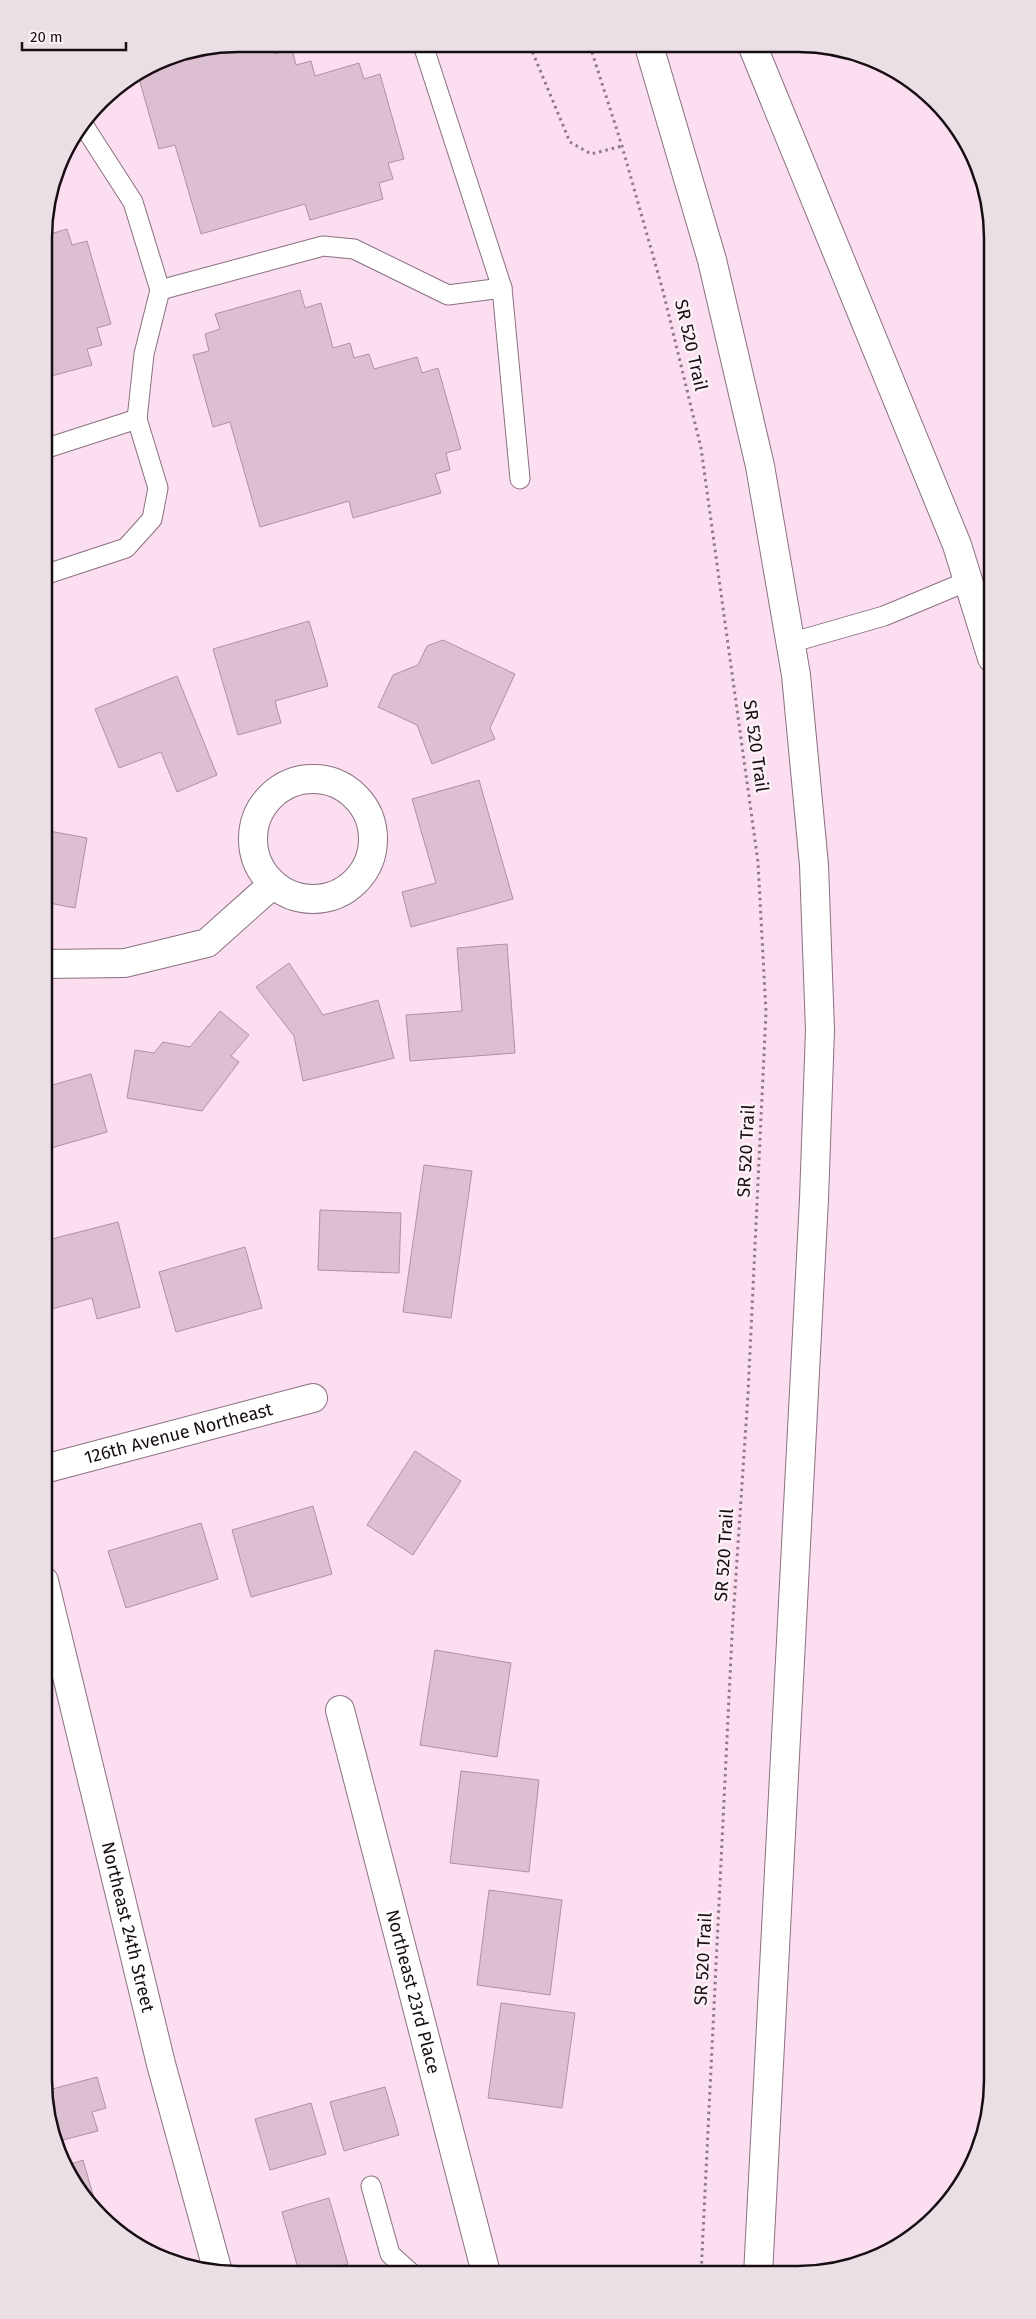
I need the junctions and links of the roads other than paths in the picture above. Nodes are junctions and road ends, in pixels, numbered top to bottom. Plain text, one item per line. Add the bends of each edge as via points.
1 (425, 52) edge
2 (651, 52) edge
3 (755, 52) edge
4 (87, 131) edge
5 (502, 288) junction
6 (160, 290) junction
7 (137, 419) junction
8 (52, 446) edge
9 (520, 478) dead end
10 (52, 572) edge
11 (968, 581) junction
12 (984, 632) edge
13 (790, 643) junction
14 (273, 884) junction
15 (52, 964) edge
16 (313, 1398) dead end
17 (52, 1467) edge
18 (52, 1613) edge
19 (340, 1710) dead end
20 (371, 2186) dead end
21 (216, 2265) edge
22 (403, 2266) edge
23 (484, 2266) edge
24 (758, 2266) edge

1 - 5 lane
2 - 13 main road via 712,260 760,466
3 - 11 main road via 957,545
4 - 6 lane via 133,202
5 - 6 lane via 448,295 354,249 323,246
5 - 9 lane
6 - 7 lane via 144,354
7 - 8 lane
7 - 10 lane via 158,488 152,519 126,548
11 - 12 main road
11 - 13 lane via 884,616
13 - 24 main road via 796,675 814,866 820,1030 814,1209
14 - 14 main road via 291,896 319,899 339,893 359,879 369,861 373,836 368,815 359,801 343,787 330,781 301,780 282,787 266,802 256,820 254,854
14 - 15 main road via 207,943 125,963
16 - 17 main road, 126th Avenue Northeast
18 - 21 main road, Northeast 24th Street via 161,2064
19 - 23 main road, Northeast 23rd Place
20 - 22 lane via 390,2254

